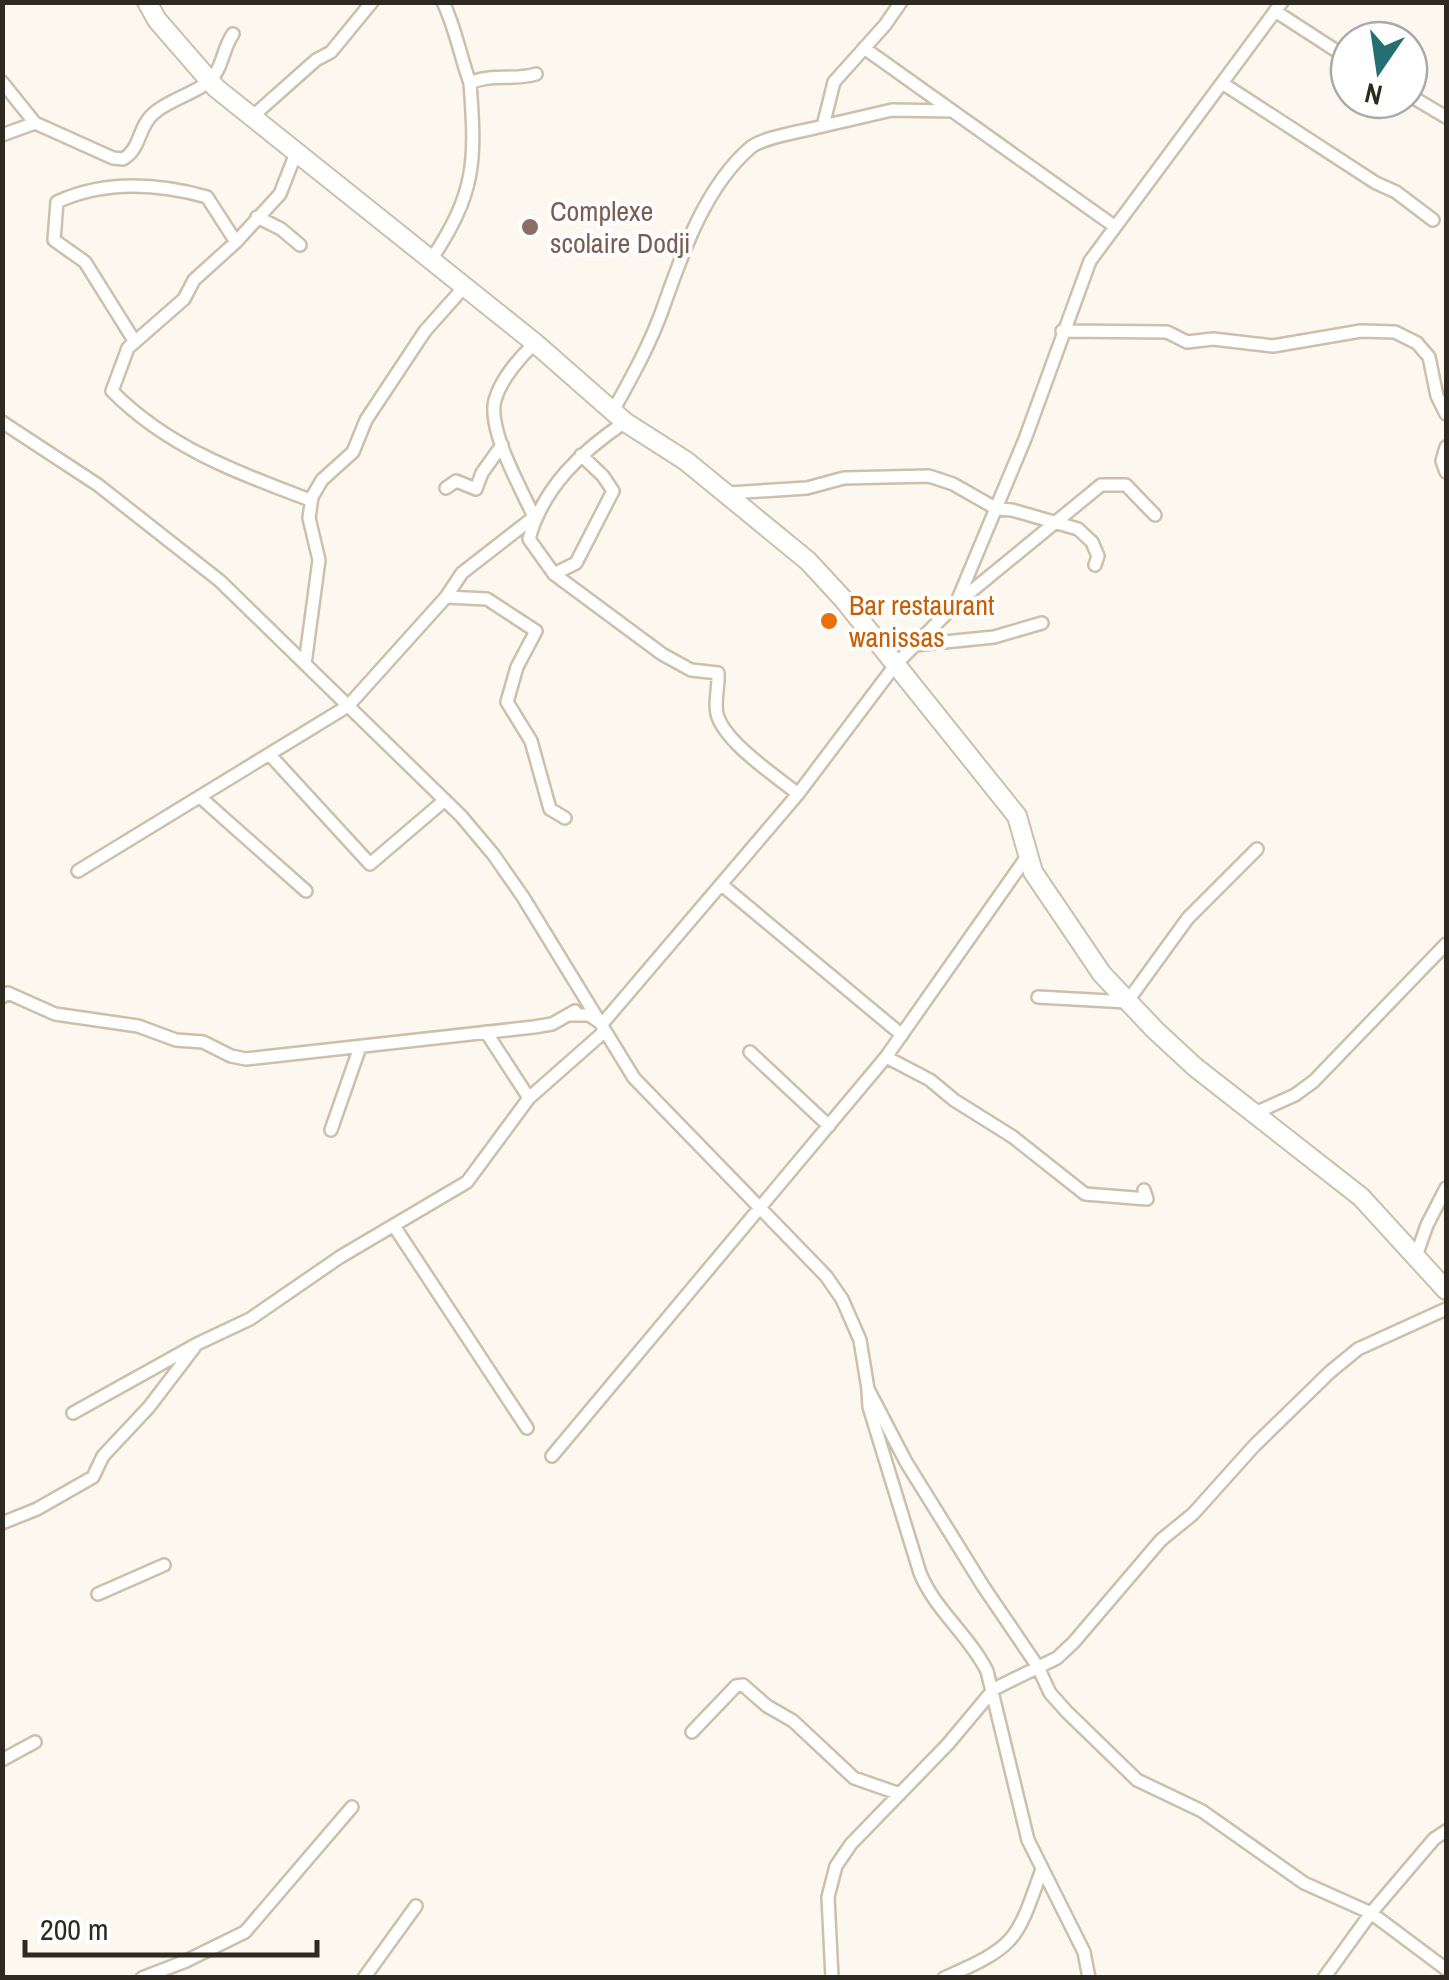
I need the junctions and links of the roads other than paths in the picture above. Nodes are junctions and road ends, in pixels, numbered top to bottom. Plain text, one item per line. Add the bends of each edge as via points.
1 (147, 2) edge
2 (372, 2) edge
3 (444, 2) edge
4 (900, 2) edge
5 (1279, 7) edge
6 (234, 34) dead end
7 (1329, 44) edge
8 (864, 48) junction
9 (536, 74) dead end
10 (210, 81) junction
11 (2, 82) edge
12 (470, 83) junction
13 (1222, 83) junction
14 (955, 112) junction
15 (253, 116) junction
16 (35, 124) junction
17 (823, 126) junction
18 (2, 135) edge
19 (296, 154) junction
20 (257, 218) junction
21 (1433, 220) dead end
22 (1114, 226) junction
23 (236, 242) junction
24 (300, 244) dead end
25 (431, 260) junction
26 (465, 286) junction
27 (1062, 331) junction
28 (136, 342) junction
29 (535, 343) junction
30 (1429, 357) junction
31 (1445, 362) edge
32 (1446, 414) edge
33 (619, 417) junction
34 (2, 422) edge
35 (502, 445) junction
36 (1446, 447) edge
37 (582, 454) junction
38 (1446, 472) edge
39 (446, 488) dead end
40 (724, 493) junction
41 (310, 500) junction
42 (996, 509) junction
43 (1155, 515) dead end
44 (534, 517) junction
45 (1056, 523) junction
46 (1095, 565) dead end
47 (554, 574) junction
48 (446, 596) junction
49 (957, 603) junction
50 (1042, 624) dead end
51 (915, 646) junction
52 (305, 664) junction
53 (896, 664) junction
54 (348, 706) junction
55 (270, 755) junction
56 (798, 794) junction
57 (200, 796) junction
58 (444, 800) junction
59 (565, 818) dead end
60 (1257, 848) dead end
61 (1028, 855) junction
62 (78, 871) dead end
63 (722, 885) junction
64 (306, 891) dead end
65 (1446, 944) edge
66 (1038, 996) dead end
67 (2, 997) edge
68 (587, 999) junction
69 (1127, 1002) junction
70 (572, 1015) junction
71 (604, 1028) junction
72 (486, 1032) junction
73 (902, 1034) junction
74 (360, 1047) junction
75 (750, 1052) dead end
76 (886, 1057) junction
77 (529, 1098) junction
78 (1254, 1114) junction
79 (829, 1126) junction
80 (330, 1130) dead end
81 (1446, 1188) edge
82 (1144, 1190) dead end
83 (761, 1208) junction
84 (394, 1226) junction
85 (1416, 1256) junction
86 (1446, 1290) edge
87 (1446, 1308) edge
88 (197, 1344) junction
89 (868, 1388) junction
90 (73, 1413) dead end
91 (528, 1428) dead end
92 (552, 1456) dead end
93 (2, 1523) edge
94 (164, 1565) dead end
95 (98, 1594) dead end
96 (1038, 1668) junction
97 (1013, 1679) junction
98 (1046, 1684) junction
99 (994, 1689) junction
100 (692, 1732) dead end
101 (35, 1742) dead end
102 (2, 1760) edge
103 (900, 1794) junction
104 (352, 1807) dead end
105 (1446, 1830) edge
106 (1042, 1869) junction
107 (416, 1906) dead end
108 (1371, 1913) junction
109 (1446, 1969) edge
110 (158, 1974) edge
111 (142, 1978) edge
112 (364, 1978) edge
113 (832, 1978) edge
114 (944, 1978) edge
115 (1089, 1978) edge
116 (1324, 1978) edge

1 - 10 main road
2 - 15 street via 331,52
3 - 12 street
4 - 8 street
5 - 7 street
5 - 13 street
6 - 10 street
8 - 14 street
8 - 17 street via 834,82
9 - 12 street
10 - 15 main road
10 - 16 street via 152,114 122,159
11 - 16 street
12 - 25 street via 470,182
13 - 21 street
13 - 22 street
14 - 17 street via 892,110
14 - 22 street
15 - 19 main road
16 - 18 street
17 - 33 street via 752,145 706,202
19 - 20 street via 280,194
19 - 25 main road
20 - 23 street
20 - 24 street
22 - 27 street via 1090,261
23 - 28 street
23 - 28 street via 207,197 184,190 114,186 57,202 54,240 85,262
25 - 26 main road
26 - 29 main road
26 - 41 street via 432,322 366,420 353,452
27 - 30 street via 1167,332 1187,342 1273,346 1390,331
27 - 42 street
28 - 41 street via 122,359 112,391 141,419 223,468
29 - 33 main road
29 - 35 street via 494,402
30 - 31 street
30 - 32 street
33 - 37 street
33 - 40 main road
34 - 52 street via 160,533
35 - 39 street via 476,489 456,481
35 - 44 street
36 - 38 street
37 - 44 street
37 - 47 street via 612,491 576,563
40 - 42 street via 921,475 953,484
40 - 53 main road via 808,561
41 - 52 street via 318,560
42 - 45 street
42 - 49 street
43 - 45 street via 1135,491 1109,484
44 - 47 street via 529,538
44 - 48 street via 462,573
45 - 46 street via 1086,536 1098,554
45 - 49 street
47 - 56 street via 662,654 691,670 718,673 723,726
48 - 54 street
48 - 59 street via 487,600 536,631 507,702 531,741 550,809
49 - 51 street
50 - 51 street
51 - 53 street
52 - 54 street
53 - 56 street
53 - 61 main road via 1017,816
54 - 55 street
54 - 58 street
55 - 57 street
55 - 58 street via 370,864
56 - 63 street
57 - 62 street
57 - 64 street
58 - 68 street via 493,854
60 - 69 street via 1188,918
61 - 69 main road via 1085,952
61 - 73 street
63 - 71 street
63 - 73 street
65 - 78 street via 1314,1080
66 - 69 street
67 - 74 street via 8,993 55,1014 203,1042 231,1056
68 - 70 street
68 - 71 street
69 - 78 main road
70 - 71 street via 590,1015
70 - 72 street
71 - 77 street
71 - 83 street via 634,1078
72 - 74 street
72 - 77 street
73 - 76 street
74 - 80 street
75 - 79 street
76 - 79 street
76 - 82 street via 1013,1137 1085,1194 1147,1198
77 - 84 street via 467,1182
78 - 85 main road via 1360,1197
79 - 83 street
81 - 85 street
83 - 89 street via 842,1299 860,1340
83 - 92 street
84 - 88 street via 250,1320
84 - 91 street
85 - 86 main road
87 - 96 street via 1358,1349 1330,1372 1161,1540 1074,1642
88 - 90 street
88 - 93 street via 102,1456 93,1477
89 - 96 street via 906,1462
89 - 99 street via 924,1584 975,1647
94 - 95 street
96 - 97 street
96 - 98 street
97 - 98 street
97 - 99 street
98 - 108 street via 1137,1780 1202,1811 1304,1884
99 - 103 street
99 - 106 street via 1011,1778
100 - 103 street via 743,1685 854,1778
101 - 102 street
103 - 113 street via 836,1866 828,1897
104 - 110 street via 245,1932
105 - 108 street
106 - 114 street via 1012,1939 994,1956
106 - 115 street via 1084,1952
107 - 112 street
108 - 109 street
108 - 116 street
110 - 111 street

